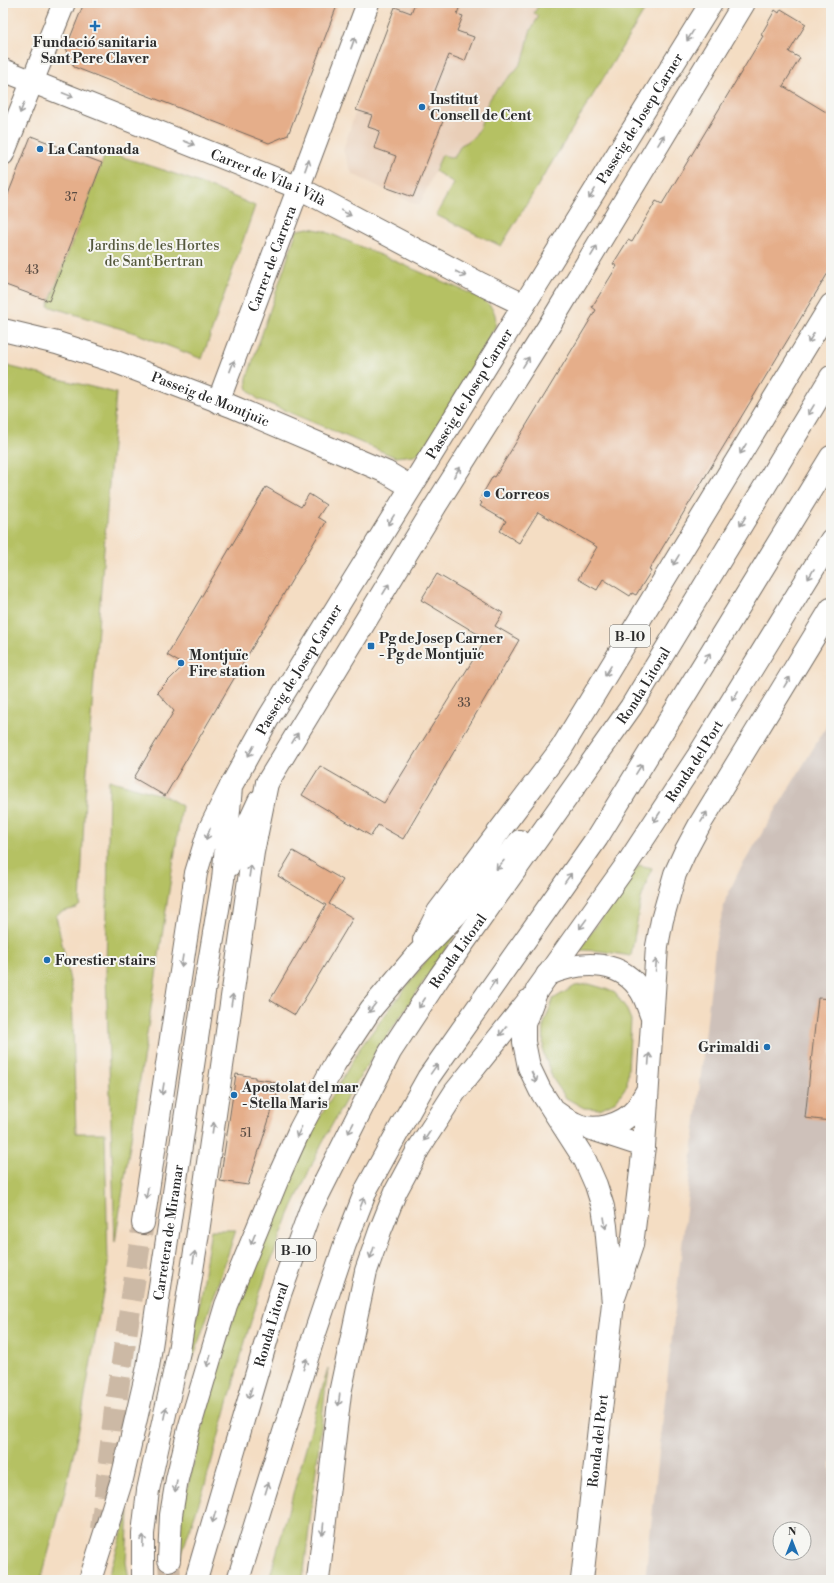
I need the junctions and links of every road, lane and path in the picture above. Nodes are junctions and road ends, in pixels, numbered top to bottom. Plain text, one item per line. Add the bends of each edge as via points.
1 (64, 3) edge
2 (368, 3) edge
3 (711, 3) edge
4 (744, 3) edge
5 (3, 70) edge
6 (32, 81) junction
7 (3, 154) edge
8 (299, 188) junction
9 (524, 305) junction
10 (831, 305) edge
11 (3, 330) edge
12 (831, 377) edge
13 (218, 402) junction
14 (831, 457) edge
15 (411, 487) junction
16 (436, 505) junction
17 (831, 540) edge
18 (831, 609) edge
19 (607, 740) junction
20 (267, 783) junction
21 (231, 786) junction
22 (223, 880) junction
23 (415, 957) junction
24 (542, 982) junction
25 (652, 1018) junction
26 (648, 1089) junction
27 (553, 1110) junction
28 (591, 1129) junction
29 (644, 1146) junction
30 (143, 1223) tunnel mouth
31 (613, 1303) junction
32 (256, 1526) junction
33 (169, 1560) tunnel mouth
34 (90, 1580) edge
35 (143, 1580) edge
36 (196, 1580) edge
37 (238, 1580) edge
38 (253, 1580) edge
39 (318, 1580) edge
40 (582, 1580) edge

1 - 6 main road
8 -> 2 main road, Carrer de Carrera
3 -> 9 main road, Passeig de Josep Carner
16 -> 4 main road, Passeig de Josep Carner via 547,329
5 - 6 main road, Carrer de Vila i Vilà
6 -> 7 main road
6 -> 8 main road, Carrer de Vila i Vilà
8 -> 9 main road, Carrer de Vila i Vilà
13 -> 8 main road, Carrer de Carrera
9 - 15 main road, Passeig de Josep Carner
10 -> 23 main road, B-10 via 561,749 438,912
11 - 13 main road, Passeig de Montjuïc via 57,343 116,362
12 -> 19 main road, Ronda Litoral / B-10 via 631,707
13 - 15 main road, Passeig de Montjuïc via 386,472
32 -> 14 main road via 313,1339 367,1188 428,1078 597,838
15 - 16 main road, Passeig de Montjuïc
15 -> 21 main road, Passeig de Josep Carner via 269,717
20 -> 16 main road, Passeig de Josep Carner
17 -> 24 main road, Ronda del Port via 694,762 627,864
25 -> 18 main road, Ronda del Port via 657,946 675,874 700,824
19 -> 23 main road, B-10 via 456,915
19 -> 36 main road, Ronda Litoral / B-10 via 440,976 390,1052 310,1211 280,1294
20 - 22 main road, Carretera de Miramar
35 -> 20 main road via 143,1534 148,1490 179,1351 253,852
21 - 22 main road, Carretera de Miramar
21 -> 30 main road, Passeig de Josep Carner via 209,830 196,874
22 - 34 main road, Carretera de Miramar via 148,1367 122,1479
23 -> 33 main road, B-10 via 371,1009 335,1063 300,1129 226,1304 177,1479 171,1515
24 - 25 main road, Ronda del Port via 561,969 577,965 612,968 625,974 637,985 645,997
24 -> 27 main road, Ronda del Port via 524,1024 524,1042 529,1067
24 -> 39 main road via 455,1092 402,1178 380,1231 366,1271 340,1393
26 -> 25 main road, Ronda del Port
26 - 28 main road, Ronda del Port via 629,1116 616,1124
26 - 29 main road, Ronda del Port
27 - 28 main road, Ronda del Port via 574,1124
27 -> 31 main road, Ronda del Port via 585,1160 603,1207
28 - 29 main road, Ronda del Port
29 - 31 main road, Ronda del Port via 632,1245
31 - 40 main road, Ronda del Port
32 - 37 main road
32 - 38 main road

